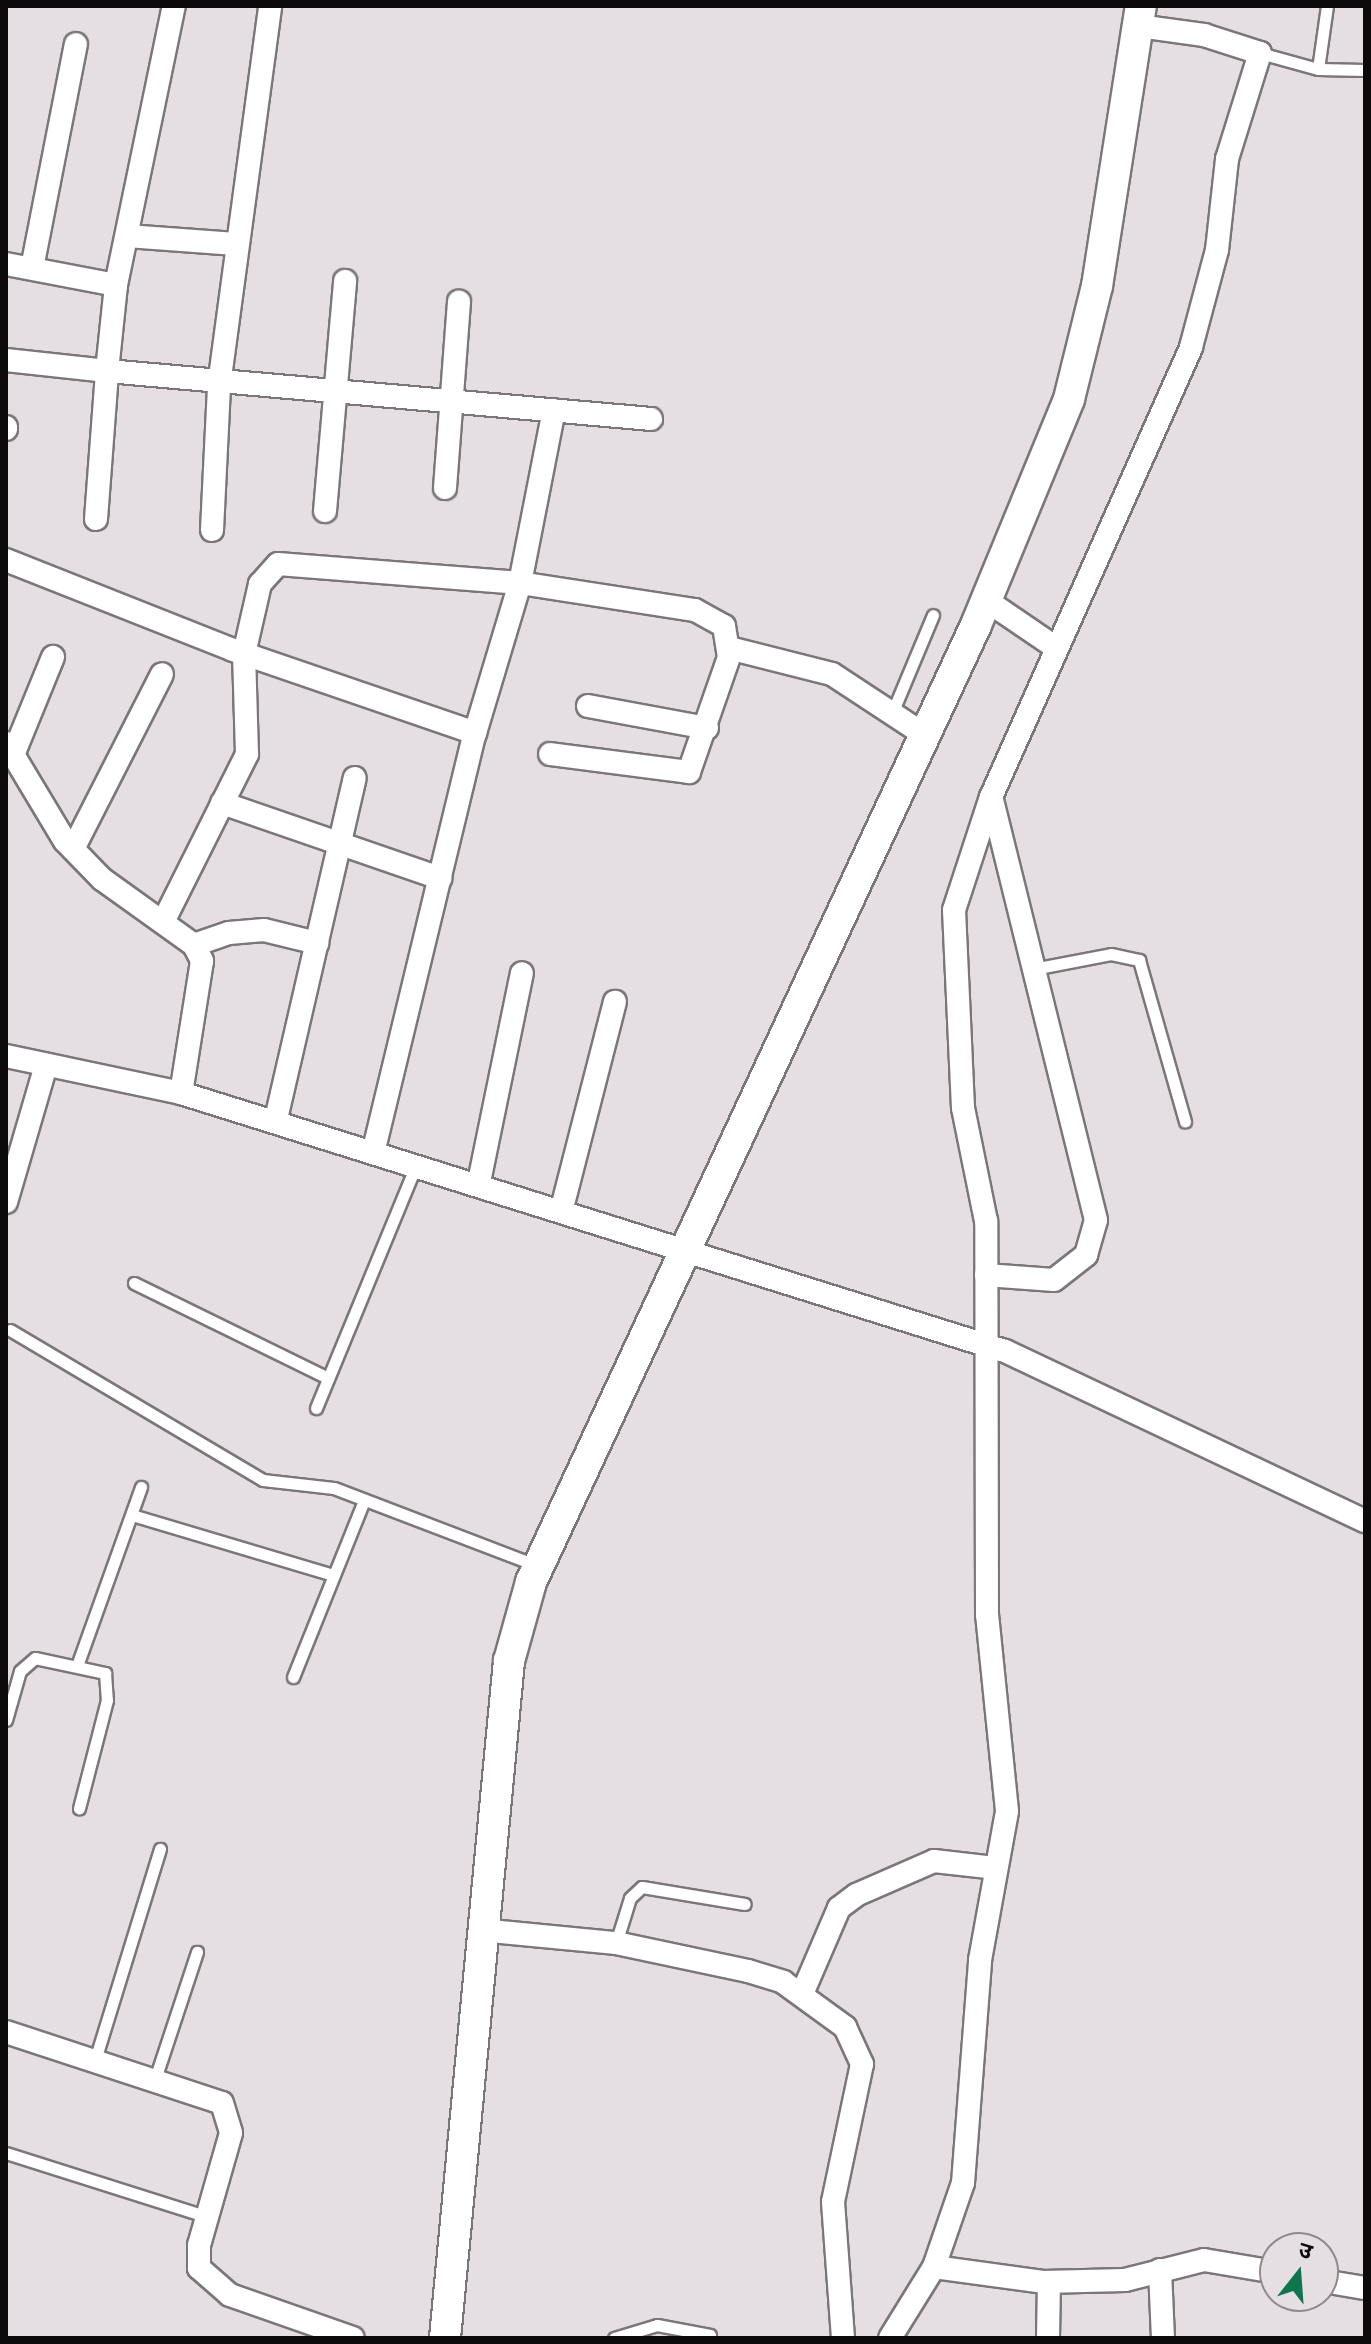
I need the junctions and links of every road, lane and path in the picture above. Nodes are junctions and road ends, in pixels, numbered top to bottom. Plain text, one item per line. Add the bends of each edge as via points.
1 (174, 6) edge
2 (270, 6) edge
3 (1327, 6) edge
4 (1139, 16) edge
5 (76, 44) dead end
6 (1260, 53) junction
7 (1318, 69) junction
8 (1365, 70) edge
9 (127, 236) junction
10 (236, 244) junction
11 (6, 264) edge
12 (32, 268) junction
13 (345, 281) dead end
14 (116, 285) junction
15 (459, 302) dead end
16 (6, 360) edge
17 (107, 371) junction
18 (219, 385) junction
19 (335, 392) junction
20 (450, 400) junction
21 (554, 410) junction
22 (651, 419) dead end
23 (445, 488) dead end
24 (325, 511) dead end
25 (96, 519) dead end
26 (212, 530) dead end
27 (6, 560) edge
28 (520, 583) junction
29 (986, 600) junction
30 (933, 615) dead end
31 (1049, 643) dead end
32 (729, 648) junction
33 (244, 654) junction
34 (53, 657) dead end
35 (162, 674) dead end
36 (588, 706) dead end
37 (892, 713) junction
38 (707, 728) junction
39 (475, 733) junction
40 (925, 735) junction
41 (10, 749) edge
42 (550, 754) dead end
43 (355, 778) dead end
44 (991, 797) junction
45 (222, 803) junction
46 (339, 847) junction
47 (73, 849) junction
48 (440, 878) junction
49 (163, 922) junction
50 (317, 943) junction
51 (194, 945) junction
52 (1033, 969) junction
53 (522, 973) dead end
54 (615, 1002) dead end
55 (6, 1056) edge
56 (46, 1065) junction
57 (181, 1093) junction
58 (276, 1119) junction
59 (1185, 1122) dead end
60 (374, 1149) junction
61 (418, 1163) junction
62 (479, 1182) junction
63 (6, 1202) edge
64 (562, 1208) junction
65 (684, 1253) junction
66 (986, 1275) junction
67 (134, 1283) dead end
68 (10, 1330) dead end
69 (985, 1347) junction
70 (328, 1378) junction
71 (316, 1408) dead end
72 (141, 1487) dead end
73 (364, 1500) junction
74 (132, 1515) junction
75 (1365, 1521) edge
76 (539, 1565) junction
77 (333, 1575) junction
78 (78, 1663) junction
79 (293, 1677) dead end
80 (6, 1720) edge
81 (79, 1808) dead end
82 (160, 1849) dead end
83 (995, 1868) junction
84 (745, 1904) dead end
85 (480, 1930) junction
86 (616, 1943) junction
87 (197, 1952) dead end
88 (802, 1994) junction
89 (6, 2032) edge
90 (95, 2060) junction
91 (155, 2079) junction
92 (6, 2153) edge
93 (208, 2217) junction
94 (934, 2267) junction
95 (1259, 2269) edge
96 (1160, 2270) junction
97 (1049, 2282) junction
98 (1339, 2284) edge
99 (1365, 2288) edge
100 (710, 2335) dead end
101 (353, 2338) edge
102 (445, 2338) edge
103 (614, 2338) edge
104 (843, 2338) edge
105 (890, 2338) edge
106 (1048, 2338) edge
107 (1163, 2338) edge

1 - 9 street
2 - 10 street
3 - 7 lane
4 - 6 street
4 - 29 main road via 1097,286 1069,399
5 - 12 street
6 - 7 lane
6 - 44 street via 1227,159 1217,250 1191,347
7 - 8 lane
9 - 10 street
9 - 14 street
10 - 18 street
11 - 12 street
12 - 14 street
13 - 19 street
14 - 17 street
15 - 20 street
16 - 17 street
17 - 18 street
17 - 25 street
18 - 19 street
18 - 26 street
19 - 20 street
19 - 24 street
20 - 21 street
20 - 23 street
21 - 22 street
21 - 28 street
27 - 33 street
28 - 32 street via 695,610 724,626
28 - 33 street via 278,564 260,584
28 - 39 street
29 - 31 street
29 - 40 main road
30 - 37 lane
32 - 37 street via 832,674
32 - 38 street
33 - 39 street
33 - 45 street via 247,754
34 - 41 street
35 - 47 street
36 - 38 street
37 - 40 street
38 - 42 street via 694,765 683,775
39 - 48 street
40 - 65 main road
41 - 47 street
43 - 46 street
44 - 52 street
44 - 66 street via 954,910 963,1108 986,1221
45 - 46 street
45 - 49 street
46 - 48 street
46 - 50 street
47 - 49 street via 102,879
48 - 60 street
49 - 51 street
50 - 51 street via 264,930 229,933
50 - 58 street
51 - 57 street via 202,961 202,985
52 - 59 lane via 1111,954 1139,960
52 - 66 street via 1091,1194 1094,1240 1086,1255 1054,1280
53 - 62 street
54 - 64 street
55 - 56 street
56 - 57 street
56 - 63 street
57 - 58 street
58 - 60 street
60 - 61 street
61 - 62 street
61 - 70 lane
62 - 64 street
64 - 65 street
65 - 69 street
65 - 76 main road
66 - 69 street
67 - 70 lane
68 - 73 lane via 241,1470 273,1484 317,1483
69 - 75 street via 1096,1390
69 - 83 street via 987,1615 1007,1811
70 - 71 lane
72 - 74 lane
73 - 76 lane
73 - 77 lane
74 - 77 lane
74 - 78 lane
76 - 85 main road via 509,1661
77 - 79 lane
78 - 80 lane via 47,1657 24,1664
78 - 81 lane via 105,1673 108,1681
82 - 90 lane
83 - 88 street via 934,1861 856,1895 839,1908
83 - 94 street via 978,1975 969,2150
84 - 86 lane via 642,1887 630,1898
85 - 86 street
85 - 102 main road
86 - 88 street via 748,1971
87 - 91 lane
88 - 104 street via 845,2027 862,2064 833,2202
89 - 90 street
90 - 91 street
91 - 93 street via 208,2096 228,2110 231,2133
92 - 93 lane
93 - 101 street via 197,2257 210,2282 230,2295
94 - 97 street
94 - 105 street
95 - 96 street via 1204,2260
96 - 97 street via 1125,2280
96 - 107 street
97 - 106 street
98 - 99 street
100 - 103 lane via 657,2325

